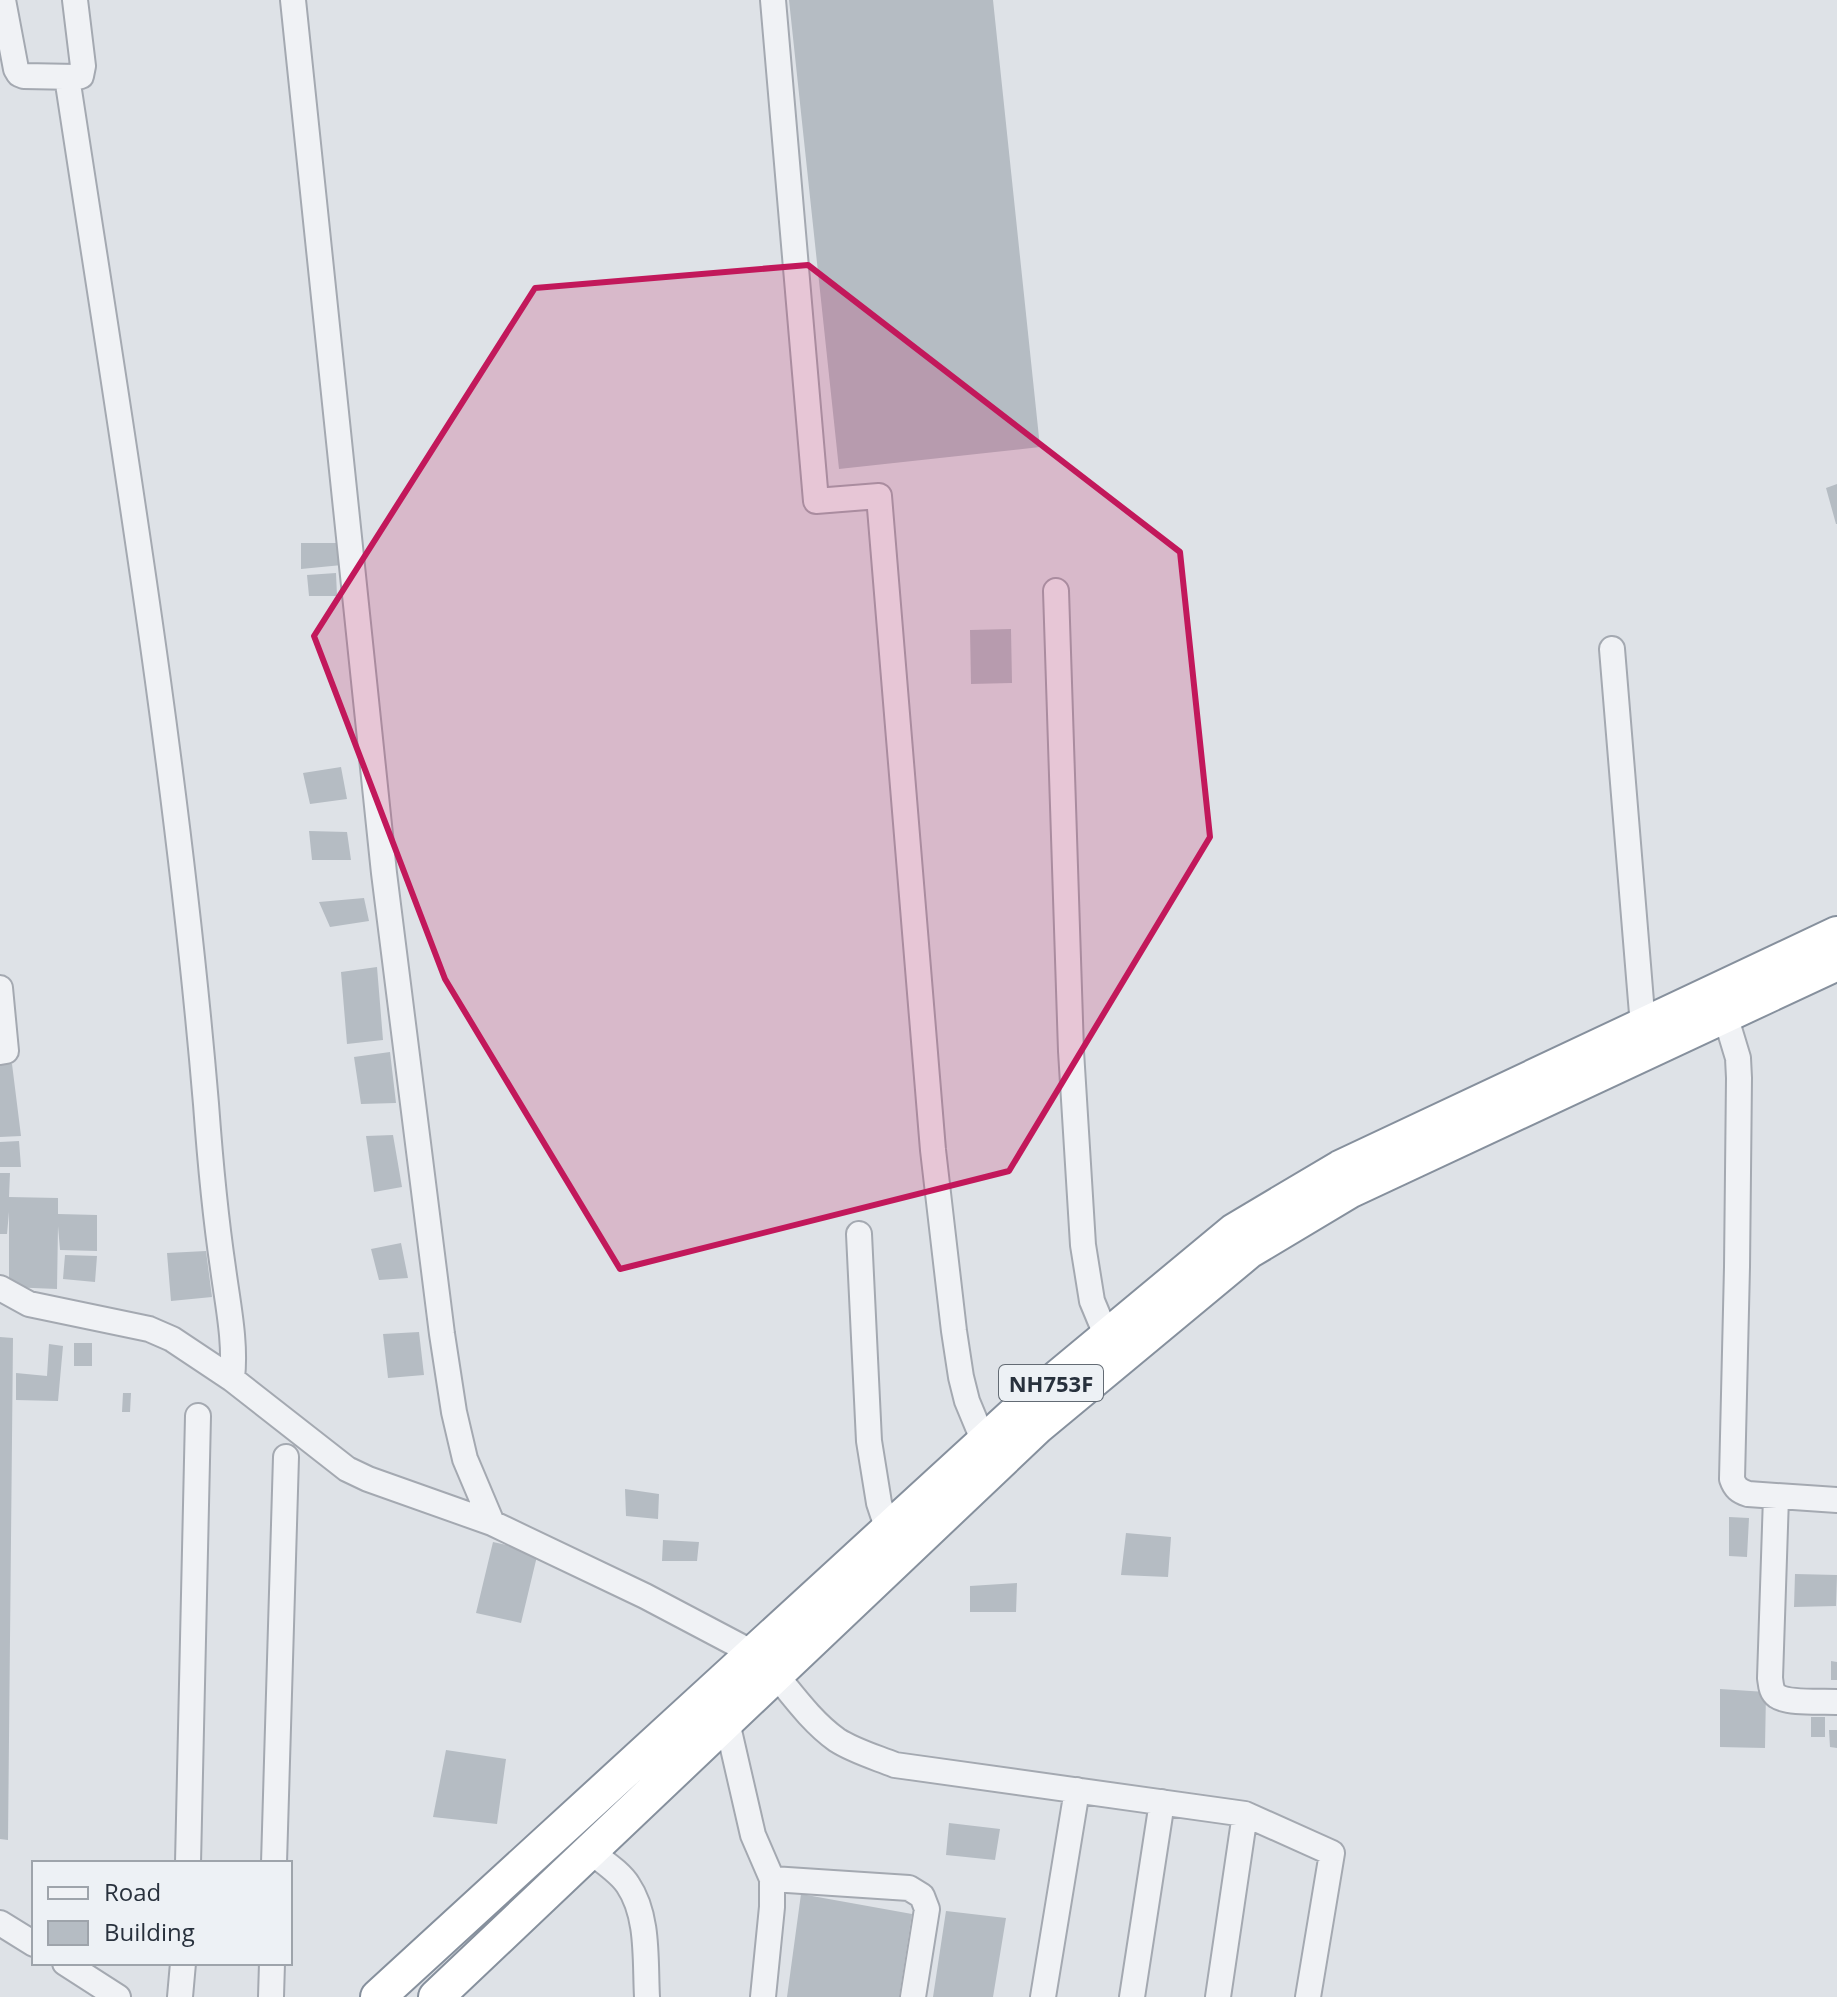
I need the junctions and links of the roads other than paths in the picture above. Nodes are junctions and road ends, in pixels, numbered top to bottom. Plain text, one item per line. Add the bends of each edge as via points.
1 (3, 0) edge
2 (75, 0) edge
3 (293, 0) edge
4 (773, 0) edge
5 (67, 77) junction
6 (1056, 591) dead end
7 (1612, 649) dead end
8 (1837, 934) edge
9 (1837, 963) edge
10 (0, 988) edge
11 (1725, 1015) junction
12 (1643, 1026) junction
13 (0, 1052) edge
14 (859, 1234) dead end
15 (0, 1288) edge
16 (1107, 1337) junction
17 (232, 1379) junction
18 (198, 1416) dead end
19 (984, 1442) junction
20 (286, 1457) dead end
21 (1776, 1497) junction
22 (1837, 1500) edge
23 (492, 1523) junction
24 (888, 1530) junction
25 (764, 1664) junction
26 (1837, 1702) edge
27 (727, 1722) junction
28 (1077, 1790) junction
29 (1162, 1802) junction
30 (1245, 1814) junction
31 (590, 1851) junction
32 (188, 1861) edge
33 (274, 1861) edge
34 (772, 1879) junction
35 (0, 1923) edge
36 (32, 1943) edge
37 (68, 1965) edge
38 (183, 1965) edge
39 (272, 1965) edge
40 (118, 1997) edge
41 (180, 1997) edge
42 (271, 1997) edge
43 (378, 1997) edge
44 (436, 1997) edge
45 (647, 1997) edge
46 (763, 1997) edge
47 (913, 1997) edge
48 (1043, 1997) edge
49 (1132, 1997) edge
50 (1218, 1997) edge
51 (1308, 1997) edge

1 - 5 street via 19,74
2 - 5 street via 83,71
3 - 23 street via 384,873 442,1334 465,1459
4 - 19 street via 816,501 879,496 934,1165 961,1377
5 - 17 street via 145,594 195,972 232,1329
6 - 16 street via 1083,1245 1092,1301
7 - 12 street
8 - 12 highway, NH753F
9 - 11 highway, NH753F
10 - 13 street via 6,1051
11 - 21 street via 1739,1078 1732,1479 1741,1492
11 - 25 highway, NH753F via 1351,1190 1249,1251
12 - 16 highway, NH753F via 1340,1168 1234,1231
14 - 24 street via 869,1441
15 - 17 street via 29,1304 149,1329
16 - 19 highway, NH753F
17 - 23 street via 347,1469
18 - 32 street
19 - 24 highway, NH753F
20 - 33 street
21 - 22 street
21 - 26 street via 1772,1690 1787,1700
23 - 25 street via 645,1596
24 - 25 highway, NH753F
25 - 27 highway, NH753F
25 - 28 street via 816,1722 855,1750 895,1765
25 - 43 highway, NH753F
27 - 31 highway, NH753F
27 - 34 street via 753,1835
28 - 29 street
28 - 48 street
29 - 30 street
29 - 49 street
30 - 50 street
30 - 51 street via 1332,1853
31 - 44 highway, NH753F
31 - 45 street via 627,1882 638,1901
34 - 46 street
34 - 47 street via 909,1888 922,1896 927,1909
35 - 36 street
37 - 40 street
38 - 41 street
39 - 42 street

